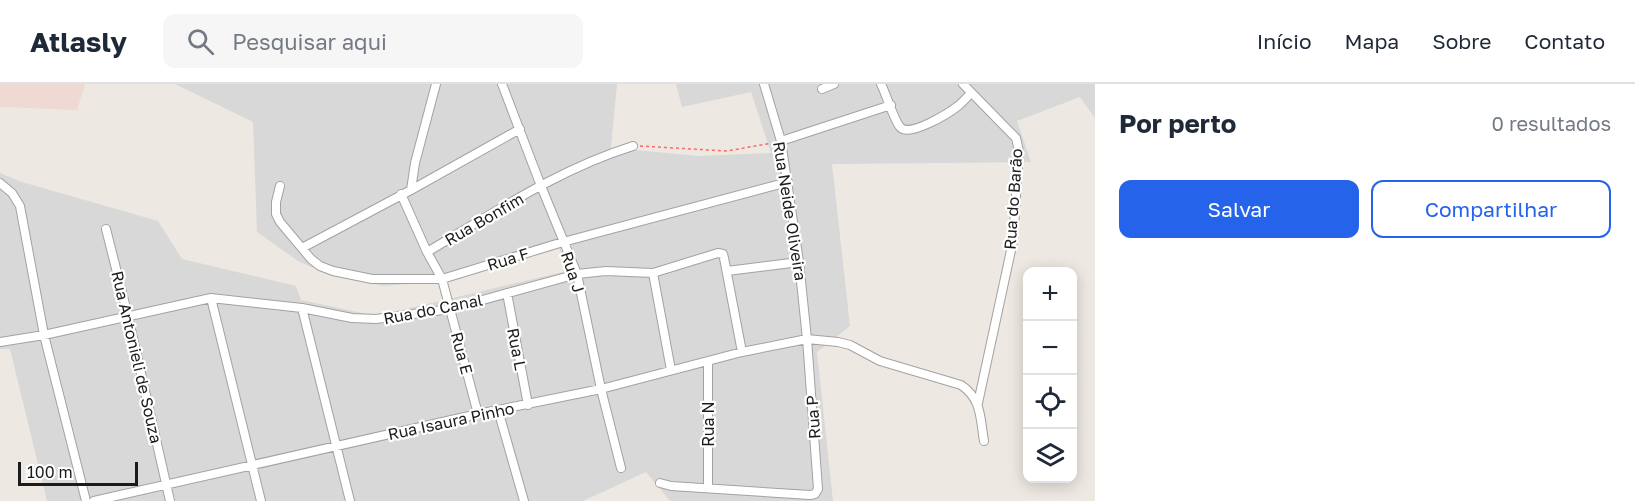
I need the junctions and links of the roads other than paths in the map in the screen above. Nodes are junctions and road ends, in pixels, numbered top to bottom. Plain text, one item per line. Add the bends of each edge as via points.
1 (436, 84) edge
2 (502, 84) edge
3 (764, 84) edge
4 (834, 84) edge
5 (881, 84) edge
6 (963, 84) edge
7 (822, 89) dead end
8 (971, 93) junction
9 (891, 105) junction
10 (520, 129) junction
11 (781, 141) junction
12 (633, 146) road end
13 (788, 182) junction
14 (0, 183) edge
15 (280, 186) dead end
16 (540, 186) junction
17 (411, 190) junction
18 (401, 194) junction
19 (106, 229) dead end
20 (563, 242) junction
21 (302, 248) junction
22 (427, 252) junction
23 (799, 262) junction
24 (727, 271) junction
25 (577, 273) junction
26 (653, 273) junction
27 (442, 279) junction
28 (507, 293) junction
29 (211, 298) junction
30 (302, 308) junction
31 (450, 309) junction
32 (128, 316) junction
33 (44, 335) junction
34 (807, 339) junction
35 (0, 342) edge
36 (742, 352) junction
37 (708, 361) junction
38 (671, 370) junction
39 (601, 389) junction
40 (978, 404) junction
41 (528, 405) junction
42 (498, 410) junction
43 (478, 414) junction
44 (984, 441) dead end
45 (336, 446) junction
46 (252, 467) junction
47 (621, 468) dead end
48 (660, 483) dead end
49 (166, 486) junction
50 (708, 488) junction
51 (86, 501) edge
52 (94, 501) edge
53 (170, 501) edge
54 (261, 501) edge
55 (350, 501) edge
56 (524, 501) edge

1 - 17 street
2 - 10 street, Rua J
3 - 11 street, Rua Neide Oliveira
4 - 7 street
5 - 9 street
6 - 8 street, Rua do Barão
8 - 9 street via 943,116 911,130 902,130
8 - 40 street, Rua do Barão via 1016,138 1019,151 1013,241
9 - 11 street
10 - 16 street, Rua J
10 - 17 street
11 - 13 street, Rua Neide Oliveira
12 - 16 street, Rua Bonfim
13 - 20 street, Rua F
13 - 23 street, Rua Neide Oliveira
14 - 33 street via 20,206
15 - 21 street, Rua F via 276,214
16 - 20 street, Rua J
16 - 22 street, Rua Bonfim
17 - 18 street
18 - 21 street
18 - 22 street, Rua E
19 - 32 street, Rua Antonieli de Souza
20 - 25 street, Rua J
20 - 27 street, Rua F
21 - 27 street, Rua F via 320,266 333,271 372,279
22 - 27 street, Rua E
23 - 24 street
23 - 34 street, Rua Neide Oliveira
24 - 26 street via 723,254 718,253
24 - 36 street
25 - 26 street, Rua do Canal
25 - 28 street, Rua do Canal
25 - 39 street, Rua J
26 - 38 street
27 - 31 street, Rua E
28 - 31 street, Rua do Canal
28 - 41 street, Rua L
29 - 30 street, Rua do Canal
29 - 32 street, Rua do Canal
29 - 46 street
30 - 31 street, Rua do Canal via 376,320
30 - 45 street
31 - 43 street, Rua E
32 - 33 street, Rua do Canal
32 - 49 street, Rua Antonieli de Souza
33 - 35 street, Rua do Canal
33 - 51 street
34 - 36 street, Rua Isaura Pinho
34 - 40 street, Rua Isaura Pinho via 850,345 880,361 948,380 970,392
34 - 50 street, Rua P via 818,484 815,494
36 - 37 street, Rua Isaura Pinho
37 - 38 street, Rua Isaura Pinho
37 - 50 street, Rua N
38 - 39 street, Rua Isaura Pinho
39 - 41 street, Rua Isaura Pinho
39 - 47 street, Rua J
40 - 44 street
41 - 42 street, Rua Isaura Pinho
42 - 43 street, Rua Isaura Pinho
42 - 56 street
43 - 45 street, Rua Isaura Pinho
45 - 46 street, Rua Isaura Pinho
45 - 55 street
46 - 49 street, Rua Isaura Pinho
46 - 54 street
48 - 50 street
49 - 52 street, Rua Isaura Pinho
49 - 53 street, Rua Antonieli de Souza

